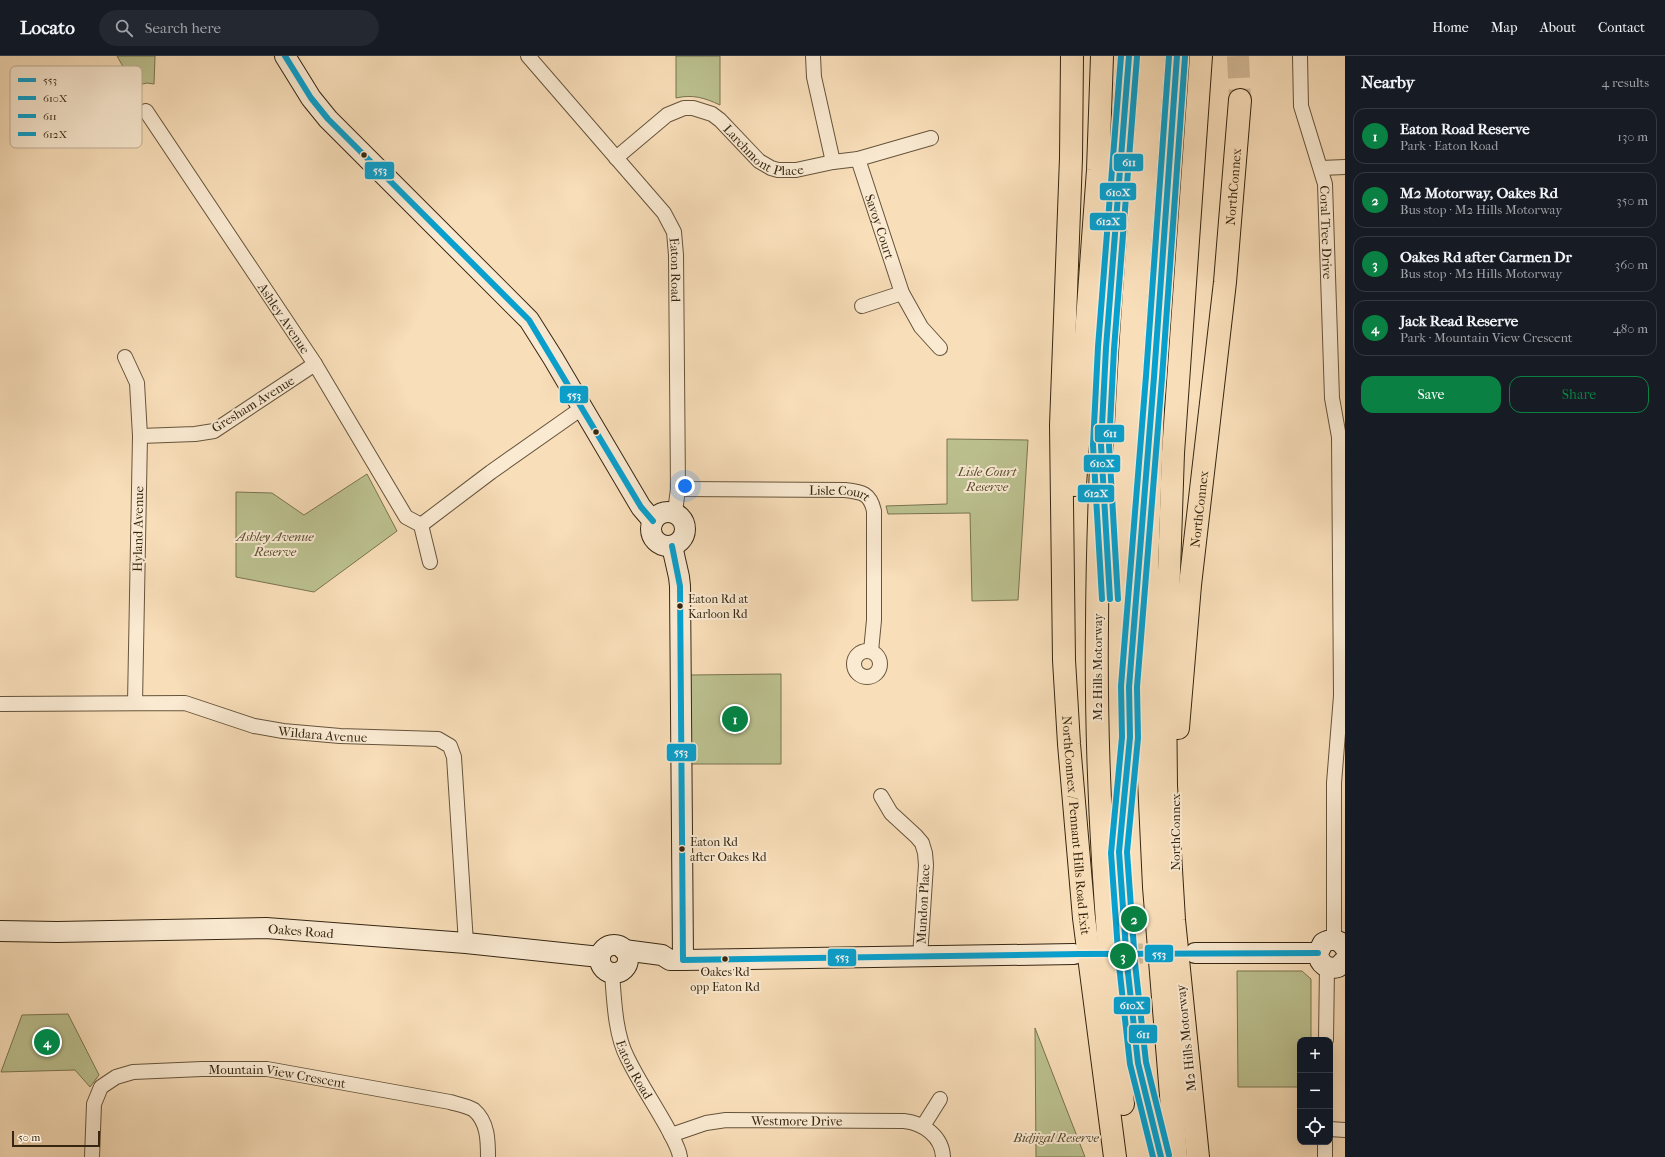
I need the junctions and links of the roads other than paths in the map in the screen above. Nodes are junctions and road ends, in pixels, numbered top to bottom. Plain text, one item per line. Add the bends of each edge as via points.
1 (285, 56) edge
2 (528, 56) edge
3 (813, 56) edge
4 (1072, 56) edge
5 (1102, 56) edge
6 (1129, 56) edge
7 (1177, 56) edge
8 (1201, 56) edge
9 (1300, 56) edge
10 (1240, 100) tunnel mouth
11 (146, 111) dead end
12 (931, 138) dead end
13 (616, 158) junction
14 (858, 159) junction
15 (833, 162) junction
16 (1345, 167) edge
17 (1321, 168) junction
18 (902, 293) junction
19 (862, 306) dead end
20 (940, 348) dead end
21 (125, 357) dead end
22 (315, 364) junction
23 (582, 408) junction
24 (140, 436) junction
25 (678, 489) junction
26 (675, 512) junction
27 (653, 521) junction
28 (421, 525) junction
29 (672, 546) junction
30 (430, 562) dead end
31 (871, 652) dead end
32 (1064, 660) junction
33 (135, 703) junction
34 (0, 704) edge
35 (1340, 751) edge
36 (881, 796) dead end
37 (1174, 920) junction
38 (0, 931) edge
39 (466, 943) junction
40 (1339, 944) edge
41 (1195, 953) tunnel mouth
42 (1074, 954) tunnel mouth
43 (920, 957) junction
44 (676, 960) junction
45 (1322, 960) junction
46 (1345, 960) edge
47 (615, 962) junction
48 (1326, 1037) edge
49 (940, 1099) dead end
50 (923, 1126) junction
51 (1333, 1129) edge
52 (1345, 1130) edge
53 (671, 1135) junction
54 (1325, 1145) edge
55 (92, 1157) edge
56 (488, 1157) edge
57 (680, 1157) edge
58 (943, 1157) edge
59 (1115, 1157) edge
60 (1128, 1157) edge
61 (1176, 1157) edge
62 (1198, 1157) edge
63 (1325, 1157) edge

1 - 23 main road via 311,98 328,119 529,320
2 - 13 street, Eaton Road
3 - 15 street via 814,77
4 - 32 highway via 1071,158 1061,425
5 - 32 highway via 1098,170
6 - 60 highway, M2 Hills Motorway via 1106,348 1096,626 1103,858 1112,995
7 - 61 highway, M2 Hills Motorway via 1154,377 1147,569 1149,780 1153,879
8 - 37 highway via 1173,453 1166,618 1166,786
9 - 17 street, Coral Tree Drive via 1301,106
10 - 37 highway, NorthConnex via 1225,282 1190,585 1176,753
11 - 22 street, Ashley Avenue
12 - 14 street, Larchmont Place
13 - 15 street, Larchmont Place via 667,115 684,108 693,108 712,114 720,120 759,161 771,168 786,171
13 - 25 street, Eaton Road via 664,213 674,232
14 - 15 street, Larchmont Place
14 - 18 street, Savoy Court
16 - 17 street
17 - 35 street, Coral Tree Drive via 1327,202 1332,398 1339,437
18 - 19 street
18 - 20 street, Savoy Court via 921,327
21 - 24 street, Hyland Avenue via 138,383
22 - 24 street, Gresham Avenue via 214,431
22 - 28 street, Ashley Avenue via 406,517
23 - 27 main road via 641,507
23 - 28 street
24 - 33 street, Hyland Avenue
25 - 26 street, Eaton Road
25 - 31 street, Lisle Court via 845,490 867,496 874,511 874,620
26 - 27 main road via 664,512
26 - 29 main road via 683,519 686,530 681,540
27 - 29 main road via 653,537 661,544
28 - 30 street
29 - 44 main road via 680,586
32 - 59 highway, NorthConnex / Pennant Hills Road Exit via 1084,910
33 - 34 street, Wildara Avenue
33 - 39 street, Wildara Avenue via 185,703 254,726 283,731 340,736 438,739 450,746 454,757
35 - 40 street, Coral Tree Drive via 1334,783
36 - 43 street, Mundon Place via 891,813 916,836 925,853
37 - 62 highway, M2 Hills Motorway
38 - 39 main road, Oakes Road via 266,928
39 - 47 main road, Oakes Road
40 - 45 main road via 1323,943
41 - 45 main road
42 - 43 main road, Oakes Road
43 - 44 main road, Oakes Road
44 - 47 main road, Oakes Road via 662,955
45 - 46 main road via 1333,968
45 - 48 street
47 - 53 street, Eaton Road via 615,1009 626,1056
49 - 50 street
50 - 53 street, Westmore Drive via 904,1121 726,1120 706,1123
50 - 58 street via 938,1141
51 - 52 street
53 - 57 street, Eaton Road
54 - 63 street
55 - 56 street, Mountain View Crescent via 94,1104 101,1087 116,1077 133,1072 202,1069 267,1069 450,1102 473,1110 482,1120 488,1135

